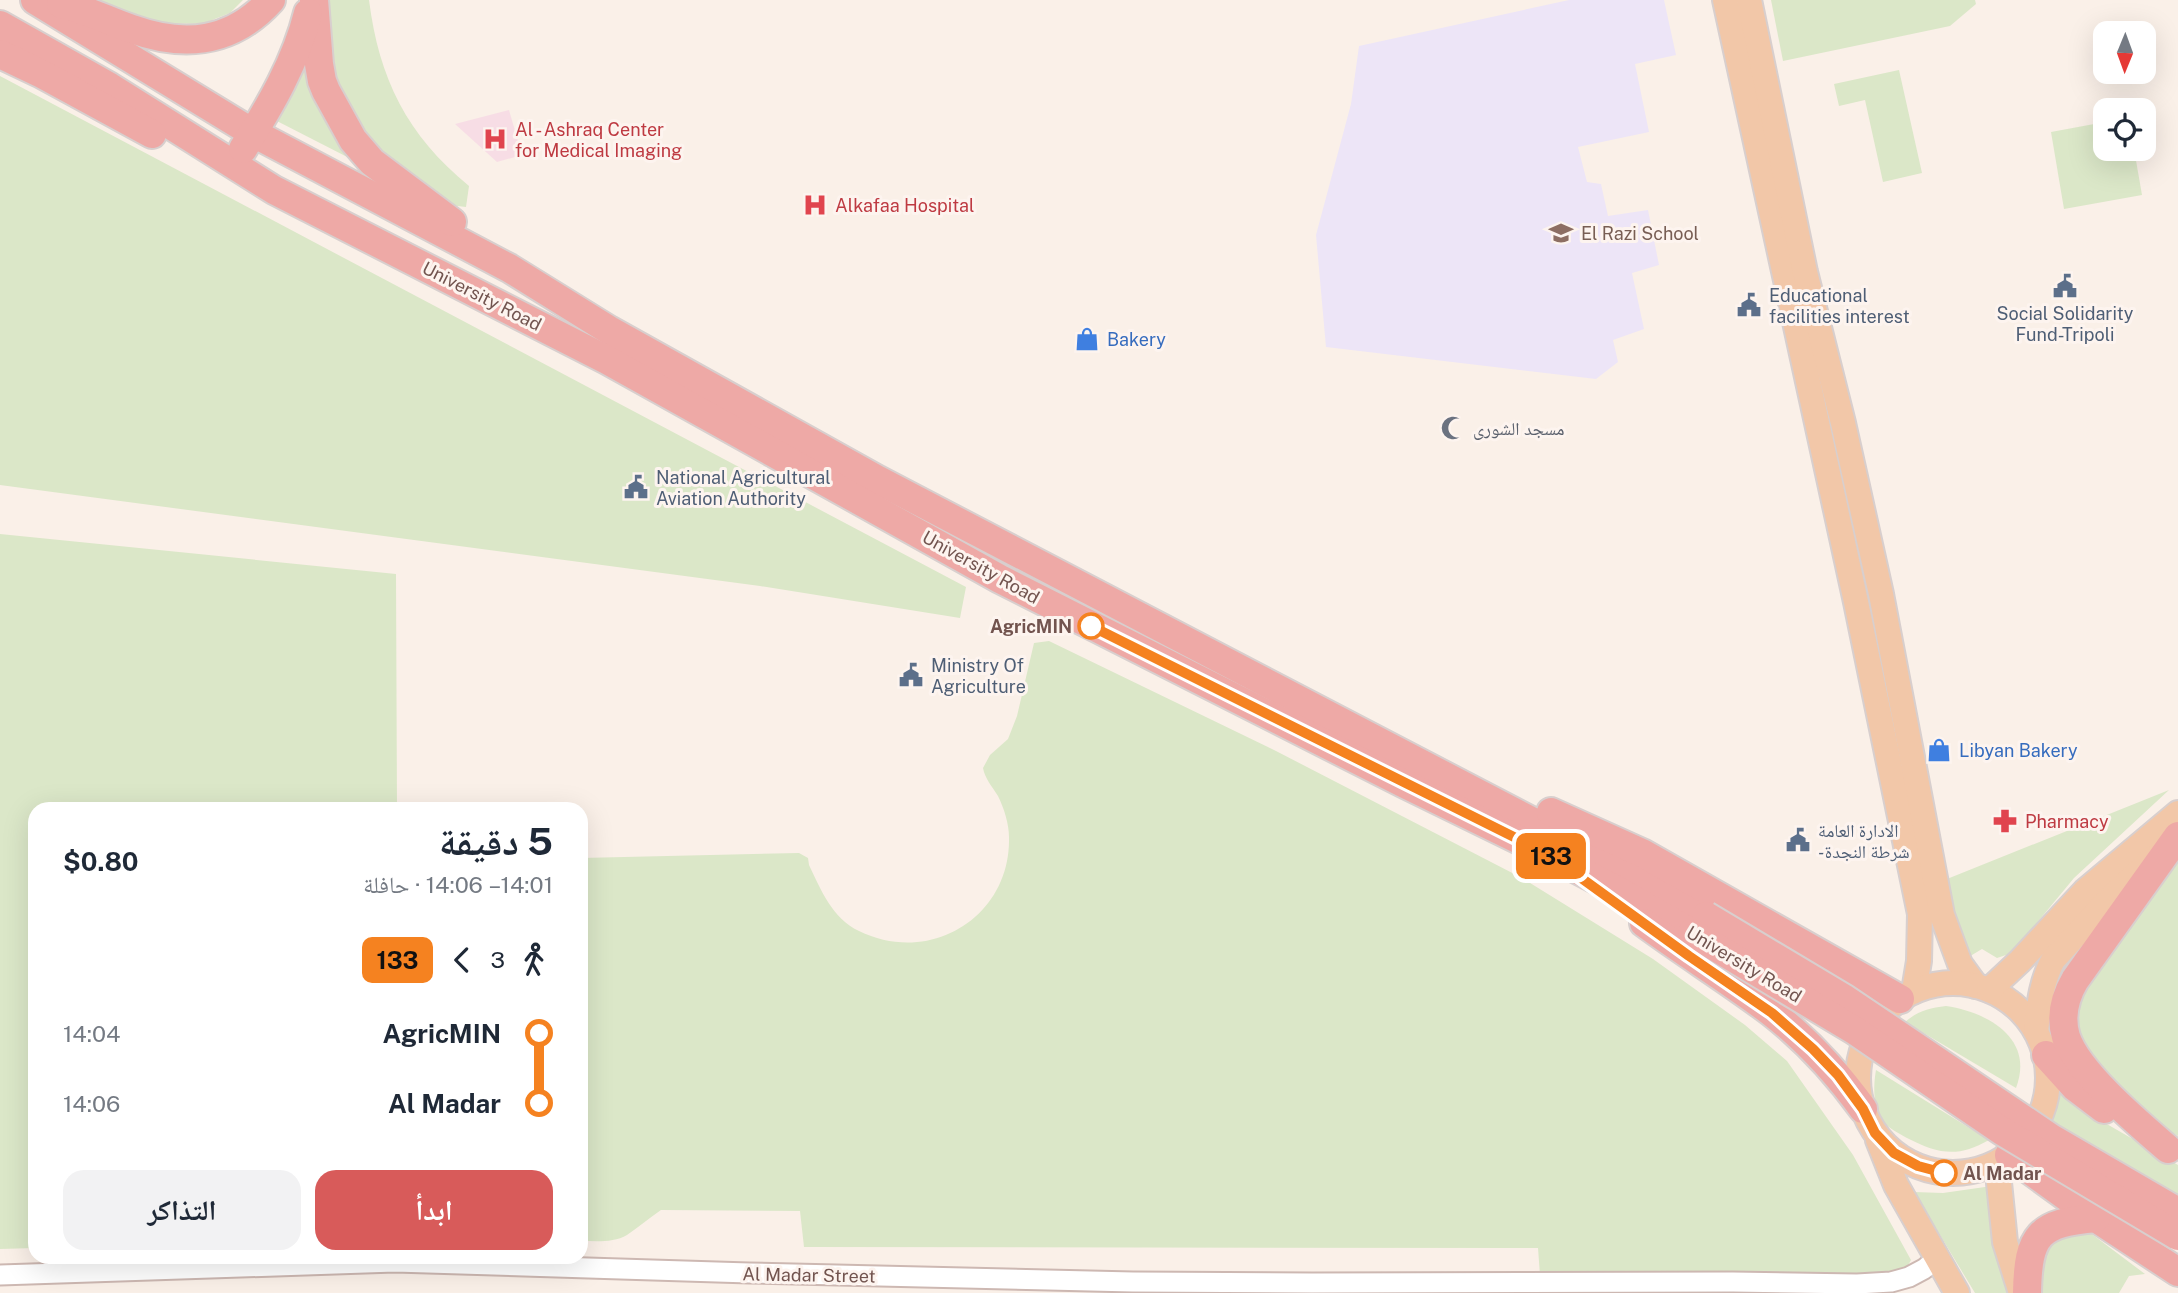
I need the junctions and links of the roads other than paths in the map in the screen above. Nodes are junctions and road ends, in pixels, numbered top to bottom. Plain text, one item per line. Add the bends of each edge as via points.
1 (35, 0) edge
2 (46, 0) edge
3 (271, 0) edge
4 (313, 0) edge
5 (1725, 0) edge
6 (1749, 0) edge
7 (0, 25) edge
8 (0, 54) edge
9 (253, 133) junction
10 (235, 164) junction
11 (274, 190) junction
12 (509, 268) junction
13 (1455, 782) junction
14 (2178, 813) edge
15 (2178, 836) edge
16 (1548, 854) junction
17 (1699, 924) junction
18 (1983, 988) junction
19 (1907, 995) junction
20 (2041, 1043) junction
21 (1869, 1121) junction
22 (2173, 1152) edge
23 (2003, 1159) junction
24 (2178, 1212) edge
25 (2096, 1217) junction
26 (2178, 1236) edge
27 (1938, 1258) junction
28 (334, 1264) edge
29 (471, 1264) edge
30 (2178, 1272) edge
31 (0, 1275) edge
32 (1862, 1289) edge
33 (1957, 1293) edge
34 (2021, 1293) edge
35 (2027, 1293) edge

1 - 9 highway, University Road
2 - 3 highway via 179,40 223,35 242,26
4 - 9 highway via 288,70
4 - 12 highway via 322,81 353,140 372,162
5 - 19 main road via 1920,914 1919,961
6 - 18 main road via 1805,272 1881,594 1942,915 1960,964
7 - 10 highway, University Road
8 - 11 highway via 161,139
9 - 10 highway
9 - 12 highway, University Road
10 - 11 highway, University Road
11 - 16 highway, University Road via 607,360 1080,621
12 - 13 highway, University Road via 621,337 878,480
13 - 17 highway, University Road via 1623,869
13 - 19 highway via 1547,811 1642,853
14 - 18 main road via 2085,891 2020,961
15 - 20 main road via 2107,901 2053,960 2043,986
15 - 22 highway via 2075,980 2063,1019 2071,1048 2092,1077
16 - 17 highway, University Road via 1613,888
16 - 21 highway via 1772,1013 1838,1075
17 - 24 highway, University Road, bridge via 1845,999 2051,1138
17 - 26 highway, University Road, bridge via 2002,1131
18 - 19 main road via 1955,983
18 - 20 main road via 2016,1007
19 - 21 main road via 1877,1020 1862,1048 1857,1079
20 - 22 highway via 2075,1087
20 - 23 main road via 2049,1083 2043,1110 2030,1135
21 - 23 main road via 1894,1153 1918,1166 1944,1173 1972,1171
21 - 27 main road via 1896,1185
23 - 25 highway
23 - 34 main road via 2006,1242
25 - 30 highway
25 - 35 highway via 2066,1221 2041,1234 2032,1248
27 - 32 street, Al Madar Street via 1909,1277
27 - 33 main road
28 - 31 street, Al Madar Street
29 - 32 street, Al Madar Street via 1120,1281 1733,1282

